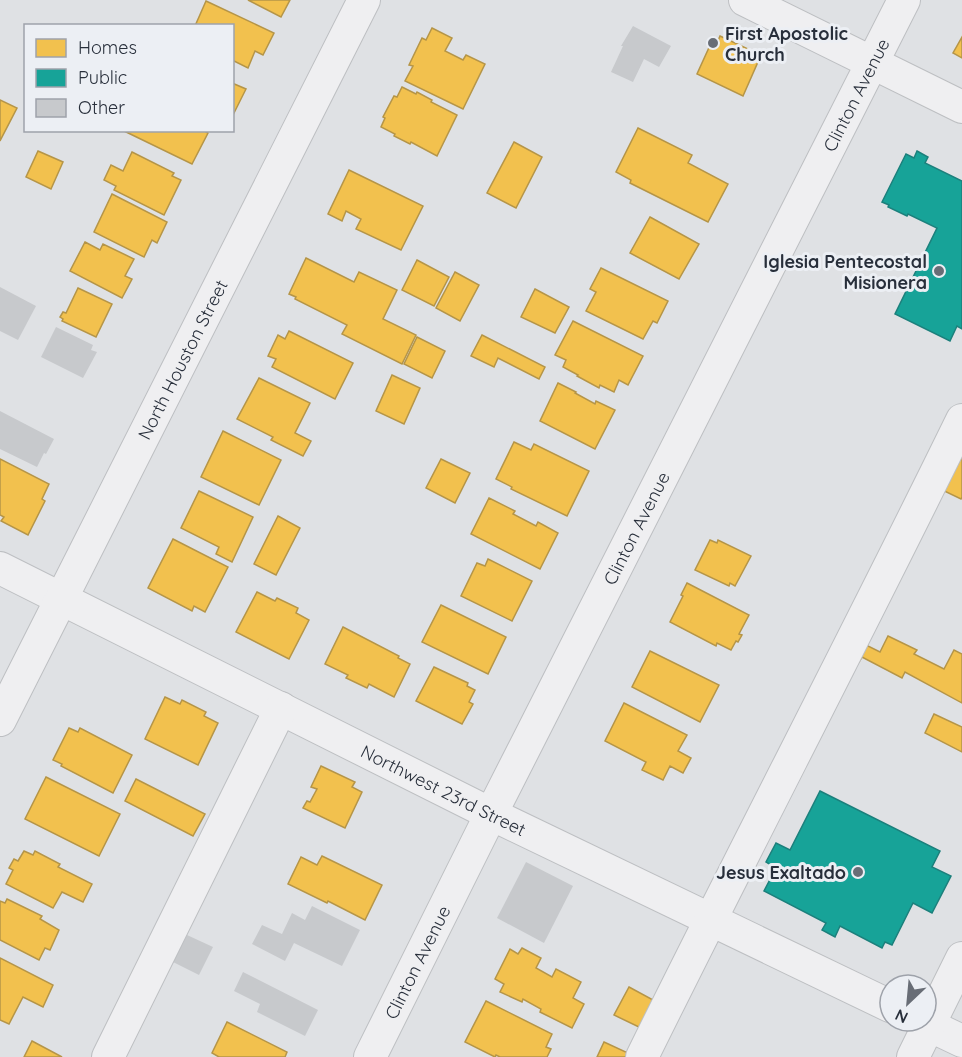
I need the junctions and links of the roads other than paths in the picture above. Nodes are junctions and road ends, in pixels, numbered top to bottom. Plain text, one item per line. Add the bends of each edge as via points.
1 (363, 0) edge
2 (745, 0) edge
3 (904, 0) edge
4 (872, 63) junction
5 (962, 107) edge
6 (962, 420) edge
7 (0, 568) edge
8 (61, 598) junction
9 (281, 708) junction
10 (0, 720) edge
11 (491, 814) junction
12 (710, 919) junction
13 (962, 958) edge
14 (938, 999) edge
15 (878, 1000) edge
16 (938, 1030) edge
17 (921, 1033) edge
18 (962, 1041) edge
19 (108, 1057) edge
20 (370, 1057) edge
21 (642, 1057) edge
22 (913, 1057) edge

1 - 8 street, North Houston Street
2 - 4 street
3 - 4 street, Clinton Avenue
4 - 5 street
4 - 11 street, Clinton Avenue
6 - 12 street
7 - 8 street, Northwest 23rd Street
8 - 9 street, Northwest 23rd Street
8 - 10 street, North Houston Street
9 - 11 street, Northwest 23rd Street
9 - 19 street
11 - 12 street, Northwest 23rd Street
11 - 20 street, Clinton Avenue
12 - 15 street, Northwest 23rd Street
12 - 21 street
13 - 14 street
16 - 18 street
17 - 22 street

